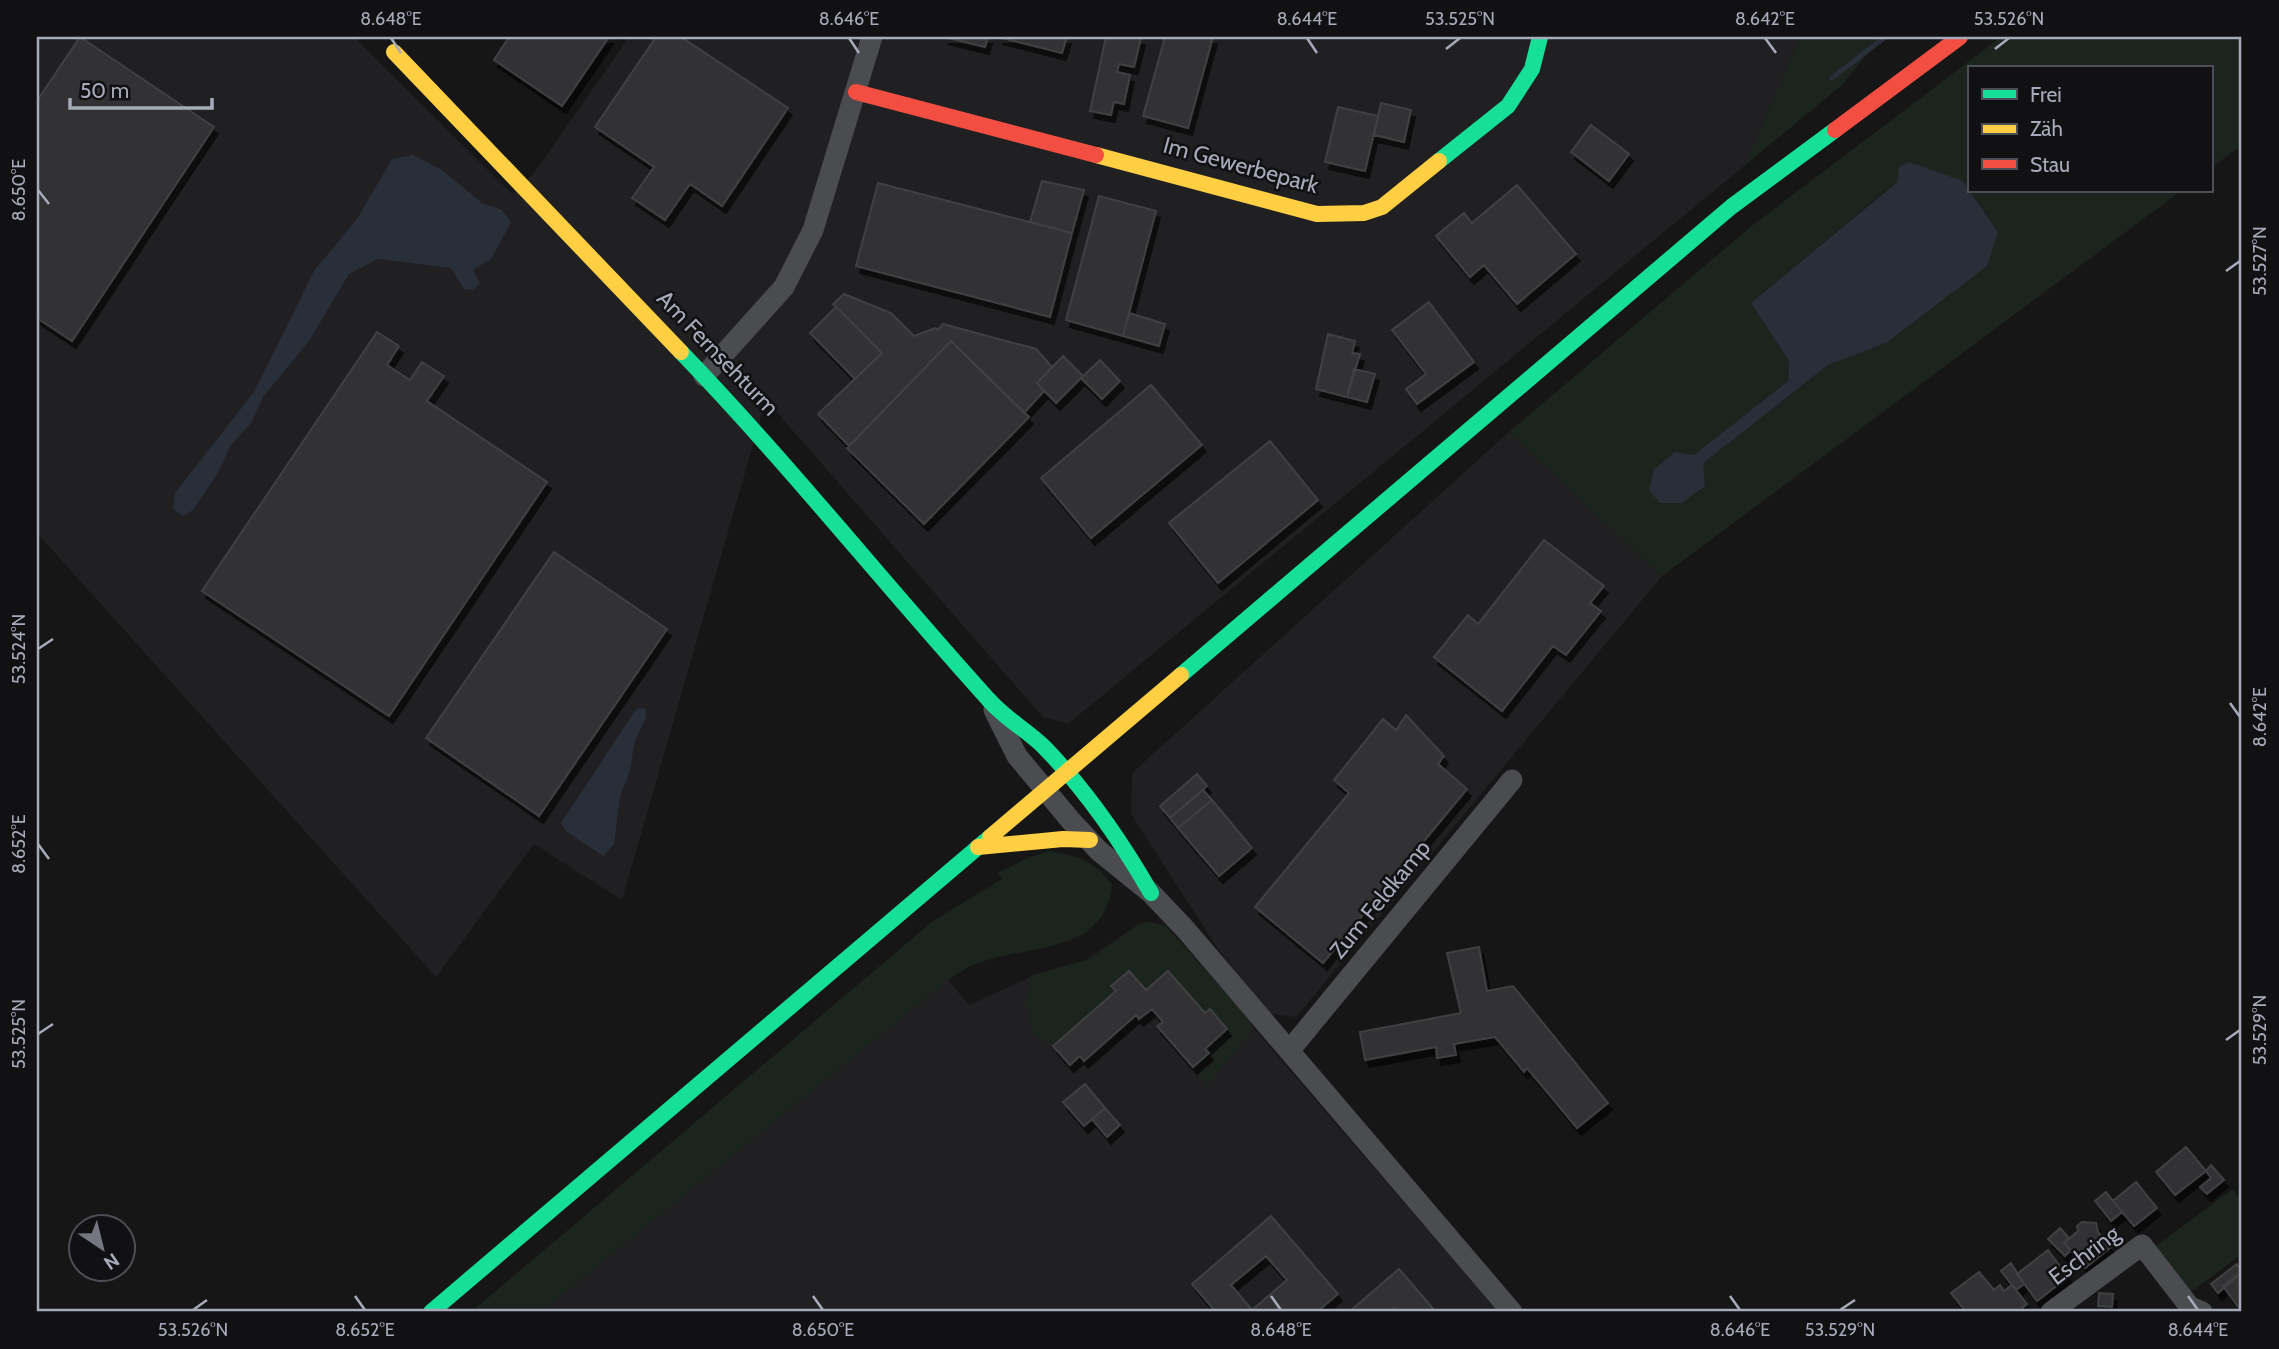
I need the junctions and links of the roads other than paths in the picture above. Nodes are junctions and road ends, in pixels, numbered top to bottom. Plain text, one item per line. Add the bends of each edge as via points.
1 (872, 37) edge
2 (1540, 37) edge
3 (1960, 37) edge
4 (394, 52) dead end
5 (856, 92) junction
6 (704, 376) junction
7 (990, 702) junction
8 (1067, 772) junction
9 (1512, 780) dead end
10 (1046, 789) junction
11 (1090, 841) junction
12 (978, 847) junction
13 (1151, 893) junction
14 (1289, 1051) junction
15 (431, 1312) edge
16 (1512, 1312) edge
17 (2051, 1312) edge
18 (2202, 1312) edge

1 - 5 street
2 - 5 main road, Im Gewerbepark via 1532,69 1508,106 1381,207 1364,214 1317,214
3 - 8 main road via 1731,207
4 - 6 main road, Am Fernsehturm
5 - 6 street via 813,230 784,287
6 - 7 main road, Am Fernsehturm via 764,438
7 - 8 main road, Am Fernsehturm
7 - 10 street, Am Fernsehturm via 1017,756
8 - 10 main road
8 - 13 main road via 1119,838
9 - 14 street, Zum Feldkamp
10 - 11 street
10 - 12 main road
11 - 12 main road
11 - 13 street
12 - 15 main road
13 - 14 street
14 - 16 street
17 - 18 street, Eschring via 2142,1245 2190,1307

